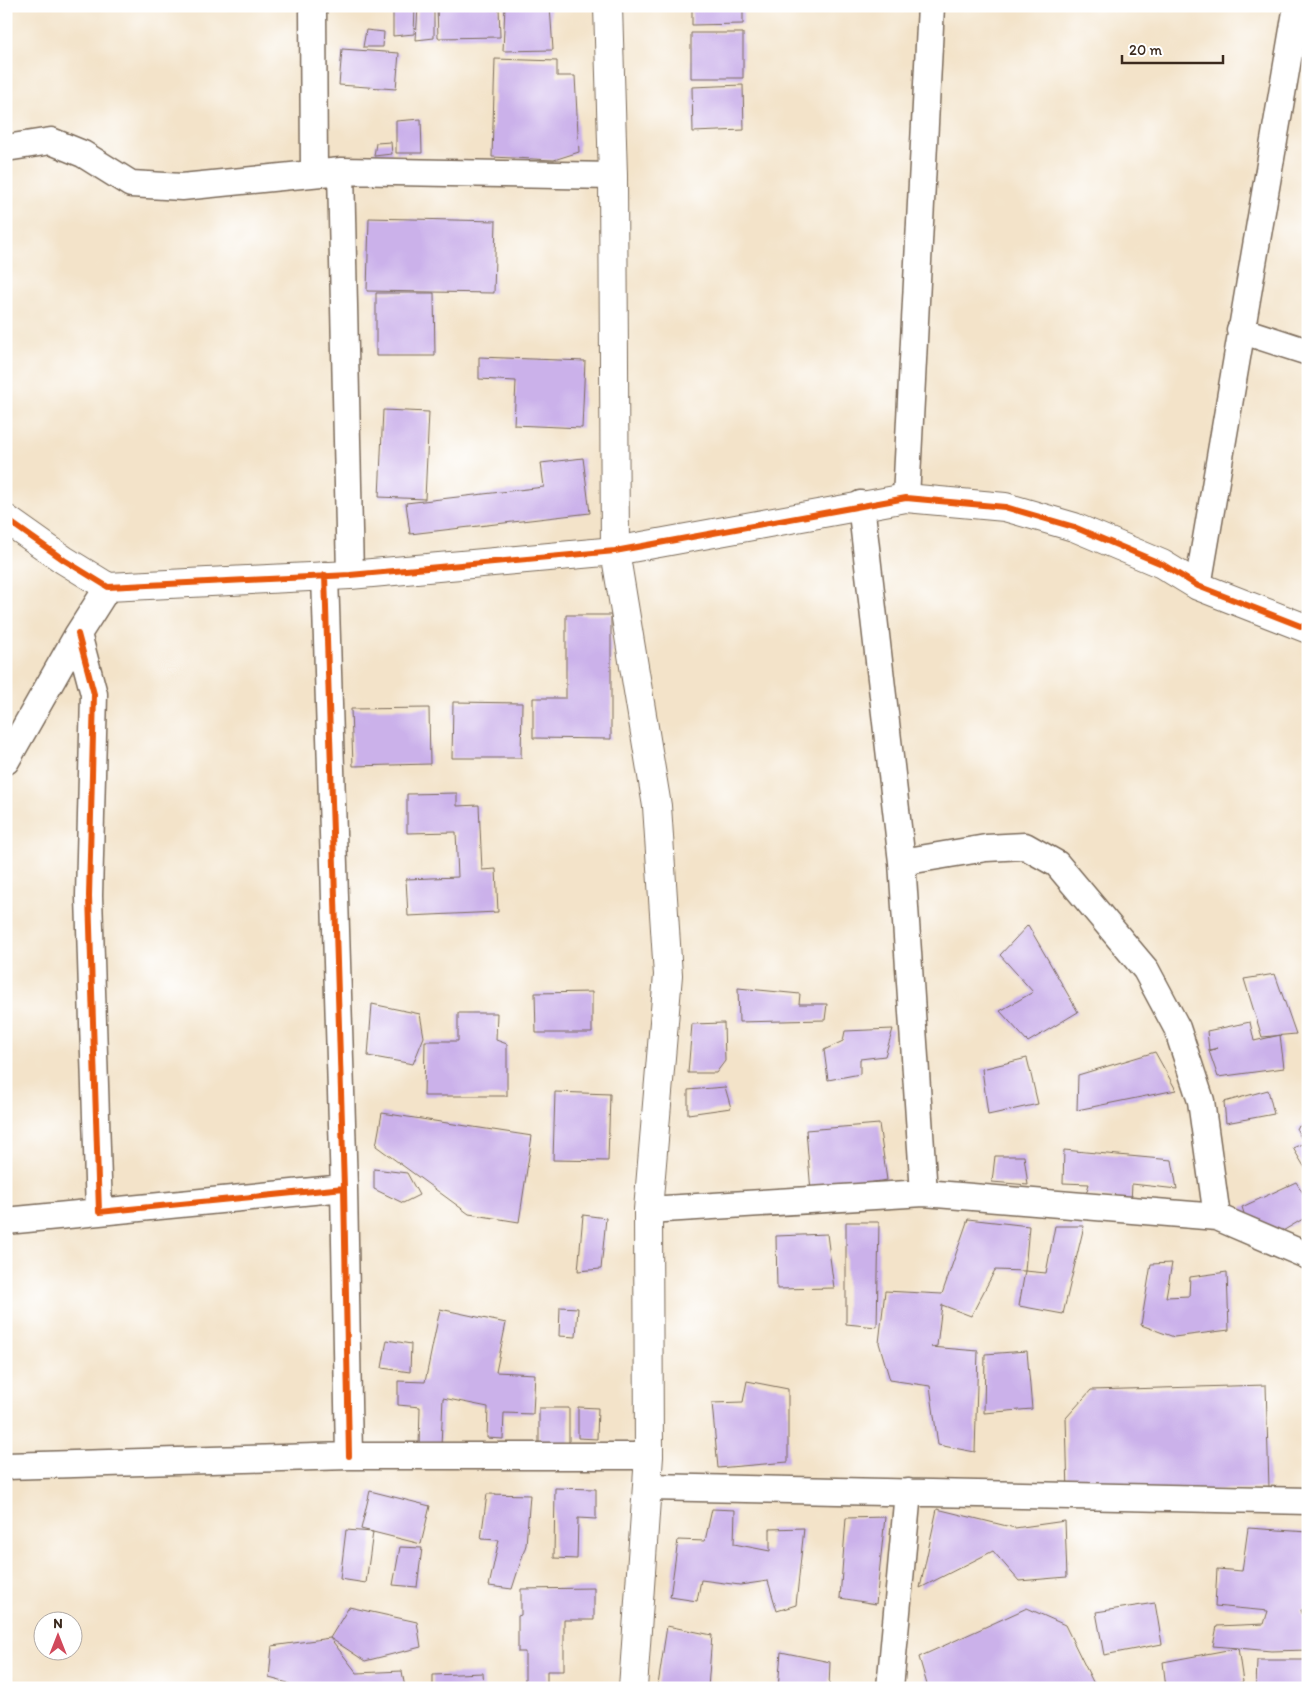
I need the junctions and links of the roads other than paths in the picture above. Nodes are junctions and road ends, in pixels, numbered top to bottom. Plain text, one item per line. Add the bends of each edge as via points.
1 (313, 6) edge
2 (608, 6) edge
3 (931, 6) edge
4 (1297, 6) edge
5 (6, 148) edge
6 (341, 171) junction
7 (314, 173) junction
8 (613, 176) junction
9 (1240, 330) junction
10 (1308, 352) edge
11 (906, 498) junction
12 (861, 504) junction
13 (6, 519) edge
14 (615, 551) junction
15 (338, 575) junction
16 (1198, 586) junction
17 (108, 588) junction
18 (1308, 629) edge
19 (78, 634) junction
20 (6, 761) edge
21 (902, 862) junction
22 (344, 1188) junction
23 (924, 1193) junction
24 (648, 1210) junction
25 (99, 1212) junction
26 (1217, 1217) junction
27 (6, 1221) edge
28 (1308, 1256) edge
29 (349, 1456) junction
30 (649, 1456) junction
31 (6, 1466) edge
32 (648, 1487) junction
33 (908, 1492) junction
34 (1308, 1500) edge
35 (633, 1688) edge
36 (890, 1688) edge

1 - 7 street
2 - 8 main road
3 - 11 street
4 - 9 street
5 - 7 street via 51,141 83,154 131,184 182,187
6 - 7 street
6 - 8 street
6 - 15 street
8 - 14 main road
9 - 10 street
9 - 16 street
11 - 12 main road
11 - 16 main road via 1005,507 1074,527 1162,564
12 - 14 main road
12 - 21 street
13 - 17 main road
14 - 15 main road
14 - 24 main road via 657,806 668,975
15 - 17 main road
15 - 22 street
16 - 18 main road
17 - 19 street
19 - 20 street
19 - 25 street via 94,694 89,896
21 - 23 street
21 - 26 street via 986,848 1025,846 1057,864 1146,970 1177,1028 1201,1101
22 - 25 street
22 - 29 street
23 - 24 street
23 - 26 street
24 - 30 main road
25 - 27 street
26 - 28 street
29 - 30 street
29 - 31 street
30 - 32 main road
32 - 33 street
32 - 35 main road
33 - 34 street
33 - 36 street

